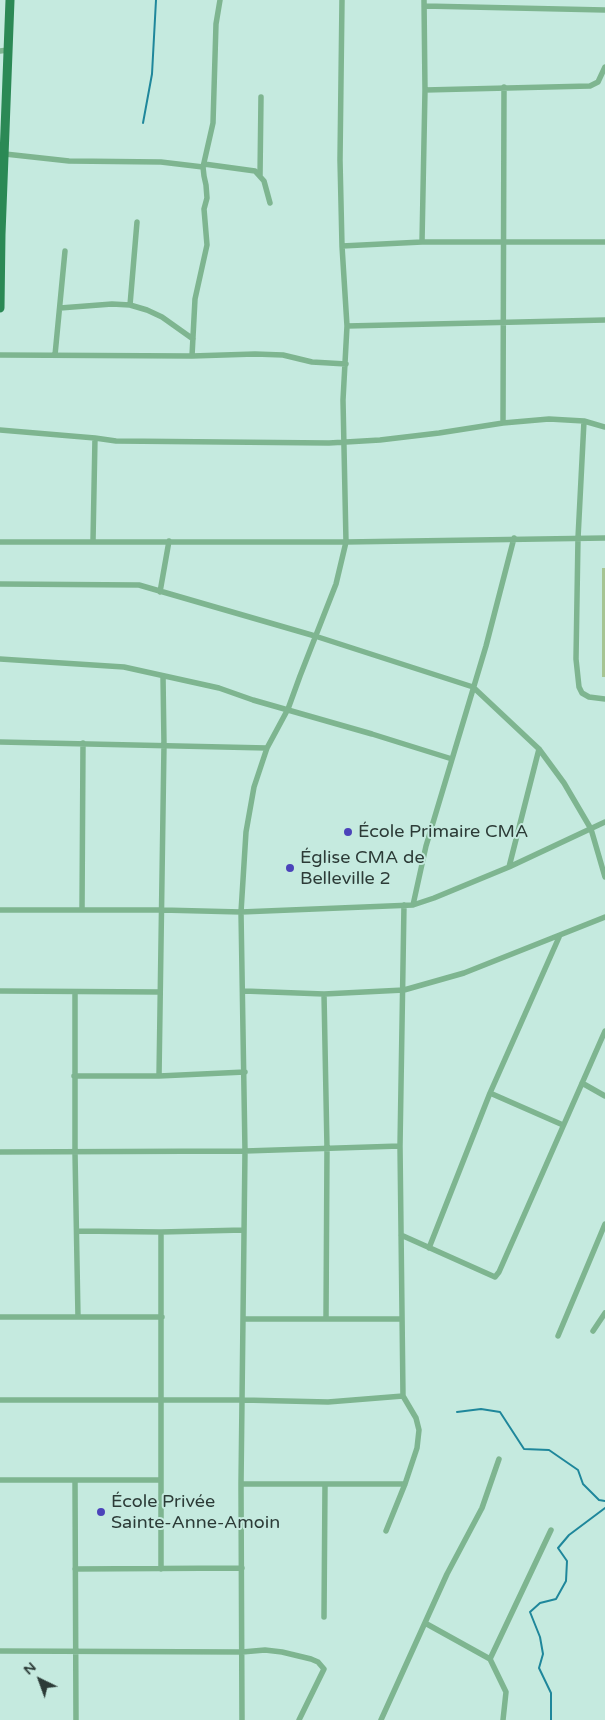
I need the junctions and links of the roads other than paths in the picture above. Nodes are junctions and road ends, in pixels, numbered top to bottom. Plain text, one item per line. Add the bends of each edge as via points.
1 (10, 0) edge
2 (220, 0) edge
3 (342, 0) edge
4 (424, 3) edge
5 (605, 10) edge
6 (4, 51) edge
7 (605, 67) edge
8 (504, 87) junction
9 (425, 90) junction
10 (261, 96) dead end
11 (5, 154) junction
12 (204, 166) junction
13 (260, 176) junction
14 (270, 203) dead end
15 (136, 222) dead end
16 (422, 242) junction
17 (503, 242) junction
18 (605, 242) edge
19 (342, 246) junction
20 (65, 251) dead end
21 (130, 305) junction
22 (0, 308) edge
23 (60, 308) junction
24 (605, 320) edge
25 (502, 323) junction
26 (347, 326) junction
27 (193, 339) junction
28 (0, 355) edge
29 (55, 355) junction
30 (192, 356) junction
31 (346, 364) junction
32 (584, 420) junction
33 (503, 423) junction
34 (605, 427) edge
35 (0, 430) edge
36 (96, 438) junction
37 (343, 442) junction
38 (514, 538) junction
39 (578, 538) junction
40 (605, 538) edge
41 (93, 541) junction
42 (169, 541) junction
43 (0, 542) edge
44 (346, 542) junction
45 (0, 584) edge
46 (160, 592) junction
47 (315, 636) junction
48 (0, 659) edge
49 (163, 676) junction
50 (473, 687) junction
51 (605, 699) edge
52 (288, 709) junction
53 (0, 742) edge
54 (83, 743) junction
55 (164, 745) junction
56 (267, 748) junction
57 (540, 749) junction
58 (452, 759) junction
59 (605, 822) edge
60 (591, 829) junction
61 (509, 868) junction
62 (605, 877) edge
63 (404, 905) junction
64 (413, 905) junction
65 (0, 910) edge
66 (82, 910) junction
67 (162, 910) junction
68 (241, 912) junction
69 (605, 917) edge
70 (560, 935) junction
71 (404, 990) junction
72 (0, 991) edge
73 (244, 991) junction
74 (76, 992) junction
75 (160, 992) junction
76 (324, 994) junction
77 (605, 1031) edge
78 (245, 1072) junction
79 (74, 1076) junction
80 (159, 1076) junction
81 (582, 1083) junction
82 (490, 1093) junction
83 (605, 1096) edge
84 (563, 1125) junction
85 (400, 1146) junction
86 (327, 1148) junction
87 (245, 1151) junction
88 (0, 1152) edge
89 (75, 1153) junction
90 (605, 1224) edge
91 (244, 1230) junction
92 (77, 1231) junction
93 (161, 1232) junction
94 (401, 1235) junction
95 (428, 1248) junction
96 (605, 1312) edge
97 (0, 1317) edge
98 (78, 1317) junction
99 (162, 1317) junction
100 (244, 1319) junction
101 (326, 1319) junction
102 (402, 1319) junction
103 (593, 1331) dead end
104 (558, 1336) dead end
105 (403, 1396) junction
106 (0, 1400) edge
107 (162, 1400) junction
108 (243, 1400) junction
109 (499, 1459) dead end
110 (0, 1480) edge
111 (75, 1480) junction
112 (161, 1480) junction
113 (241, 1484) junction
114 (405, 1484) junction
115 (325, 1485) junction
116 (551, 1530) dead end
117 (386, 1531) dead end
118 (242, 1568) junction
119 (75, 1569) junction
120 (161, 1569) junction
121 (324, 1617) dead end
122 (425, 1623) junction
123 (0, 1651) edge
124 (74, 1652) junction
125 (242, 1652) junction
126 (490, 1659) junction
127 (382, 1719) edge
128 (76, 1720) edge
129 (242, 1720) edge
130 (299, 1720) edge
131 (503, 1720) edge

1 - 6 main road
2 - 12 street via 216,24 213,123
3 - 19 street
4 - 5 street
4 - 9 street
6 - 11 main road
7 - 8 street via 598,82 590,86
8 - 9 street
8 - 17 street
9 - 16 street
10 - 13 street
11 - 12 street via 69,161
11 - 22 main road
12 - 13 street via 255,171
12 - 27 street via 207,245 195,298
13 - 14 street
15 - 21 street
16 - 17 street
16 - 19 street
17 - 18 street
17 - 25 street
19 - 26 street
20 - 23 street
21 - 23 street
21 - 27 street via 162,317
23 - 29 street
24 - 25 street
25 - 26 street
25 - 33 street
26 - 31 street
27 - 30 street
28 - 29 street
29 - 30 street
30 - 31 street via 269,354
31 - 37 street
32 - 33 street
32 - 34 street
32 - 39 street
33 - 37 street
35 - 36 street
36 - 37 street via 142,442
36 - 41 street
37 - 44 street
38 - 39 street
38 - 44 street
38 - 50 street
39 - 40 street
39 - 51 street via 576,660 579,687 589,698
41 - 42 street
41 - 43 street
42 - 44 street
42 - 46 street
44 - 47 street via 336,584
45 - 46 street via 138,586
46 - 47 street
47 - 50 street
47 - 52 street
48 - 49 street via 124,667
49 - 52 street via 219,688
49 - 55 street
50 - 57 street
50 - 58 street
52 - 56 street
52 - 58 street
53 - 54 street
54 - 55 street
54 - 66 street
55 - 56 street
55 - 67 street
56 - 68 street via 254,787 246,832
57 - 60 street
57 - 61 street
58 - 64 street via 426,846
59 - 60 street
60 - 61 street
60 - 62 street
61 - 64 street
63 - 64 street
63 - 68 street
63 - 71 street
65 - 66 street
66 - 67 street
67 - 68 street
67 - 75 street
68 - 73 street
69 - 70 street
70 - 71 street via 464,973
70 - 82 street
71 - 76 street
71 - 85 street
72 - 74 street
73 - 76 street
73 - 78 street
74 - 75 street
74 - 79 street
75 - 80 street
76 - 86 street
77 - 81 street
78 - 80 street
78 - 87 street
79 - 80 street
79 - 89 street
81 - 83 street
81 - 84 street
82 - 84 street
82 - 95 street
84 - 95 street via 495,1277
85 - 86 street
85 - 94 street
86 - 87 street
86 - 101 street
87 - 89 street
87 - 91 street
88 - 89 street
89 - 92 street
90 - 104 street
91 - 93 street
91 - 100 street
92 - 93 street
92 - 98 street
93 - 99 street
94 - 95 street
94 - 102 street
96 - 103 street
97 - 98 street
98 - 99 street
99 - 107 street
100 - 101 street
100 - 108 street
101 - 102 street
102 - 105 street
105 - 108 street via 328,1402
105 - 114 street via 420,1430
106 - 107 street
107 - 108 street
107 - 112 street
108 - 113 street
109 - 122 street via 482,1508
110 - 111 street
111 - 112 street
111 - 119 street
112 - 120 street
113 - 115 street
113 - 118 street
114 - 115 street
114 - 117 street
115 - 121 street
116 - 126 street
118 - 120 street
118 - 125 street
119 - 120 street
119 - 124 street
122 - 126 street
122 - 127 street
123 - 124 street
124 - 125 street
124 - 128 street
125 - 129 street
125 - 130 street via 282,1652 311,1659 324,1669
126 - 131 street via 506,1692

